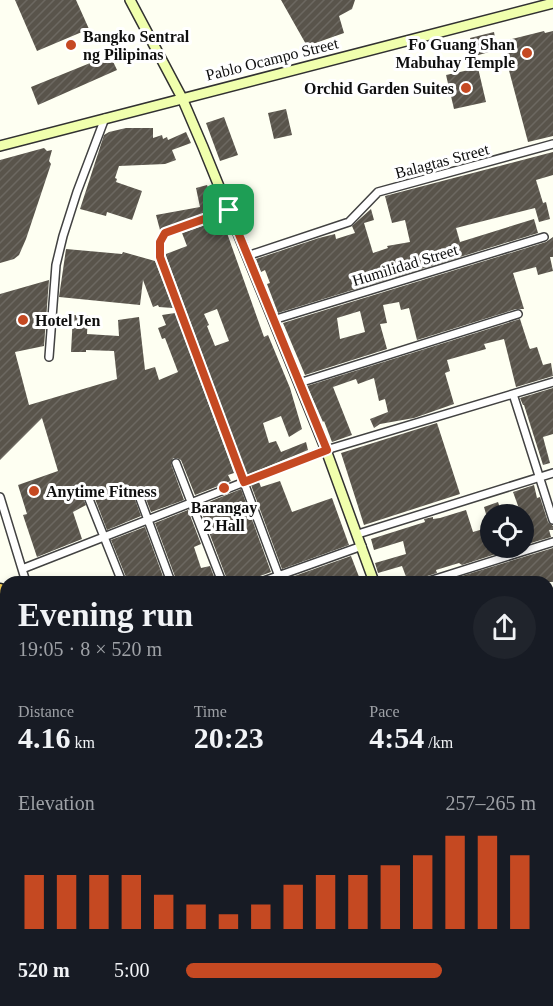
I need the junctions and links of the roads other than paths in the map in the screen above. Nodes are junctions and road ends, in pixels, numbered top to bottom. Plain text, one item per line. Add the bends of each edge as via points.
1 (130, 0) edge
2 (553, 3) edge
3 (182, 98) junction
4 (105, 118) junction
5 (553, 144) edge
6 (0, 146) edge
7 (229, 210) junction
8 (544, 237) dead end
9 (247, 256) junction
10 (518, 314) dead end
11 (273, 320) junction
12 (50, 357) dead end
13 (553, 382) edge
14 (299, 383) junction
15 (513, 394) junction
16 (327, 450) junction
17 (176, 463) dead end
18 (553, 473) edge
19 (540, 477) junction
20 (244, 482) junction
21 (138, 493) dead end
22 (87, 494) dead end
23 (0, 497) edge
24 (192, 503) junction
25 (148, 520) junction
26 (553, 520) edge
27 (358, 534) junction
28 (105, 537) junction
29 (553, 542) edge
30 (362, 546) junction
31 (22, 569) junction
32 (24, 576) edge
33 (120, 576) edge
34 (169, 576) edge
35 (220, 576) edge
36 (279, 576) edge
37 (287, 576) edge
38 (372, 576) edge
39 (445, 576) edge

1 - 3 main road
2 - 3 main road, Pablo Ocampo Street
3 - 4 main road, Pablo Ocampo Street
3 - 7 main road
4 - 6 main road, Pablo Ocampo Street
4 - 12 street via 77,192 56,265
5 - 9 street, Balagtas Street via 378,192 349,222
7 - 9 main road
7 - 20 street via 165,233 160,242 160,257
8 - 11 street, Humilidad Street
9 - 11 main road
10 - 14 street
11 - 14 main road
13 - 15 street
14 - 16 main road
15 - 16 street
15 - 19 street
16 - 20 street
16 - 27 main road
17 - 24 street
18 - 19 street
19 - 26 street
19 - 27 street
20 - 24 street
20 - 36 street
21 - 25 street
22 - 28 street
23 - 31 street
24 - 25 street
24 - 35 street
25 - 28 street
25 - 34 street
27 - 30 main road
28 - 31 street
28 - 33 street
29 - 39 street
30 - 37 street
30 - 38 main road
31 - 32 street

